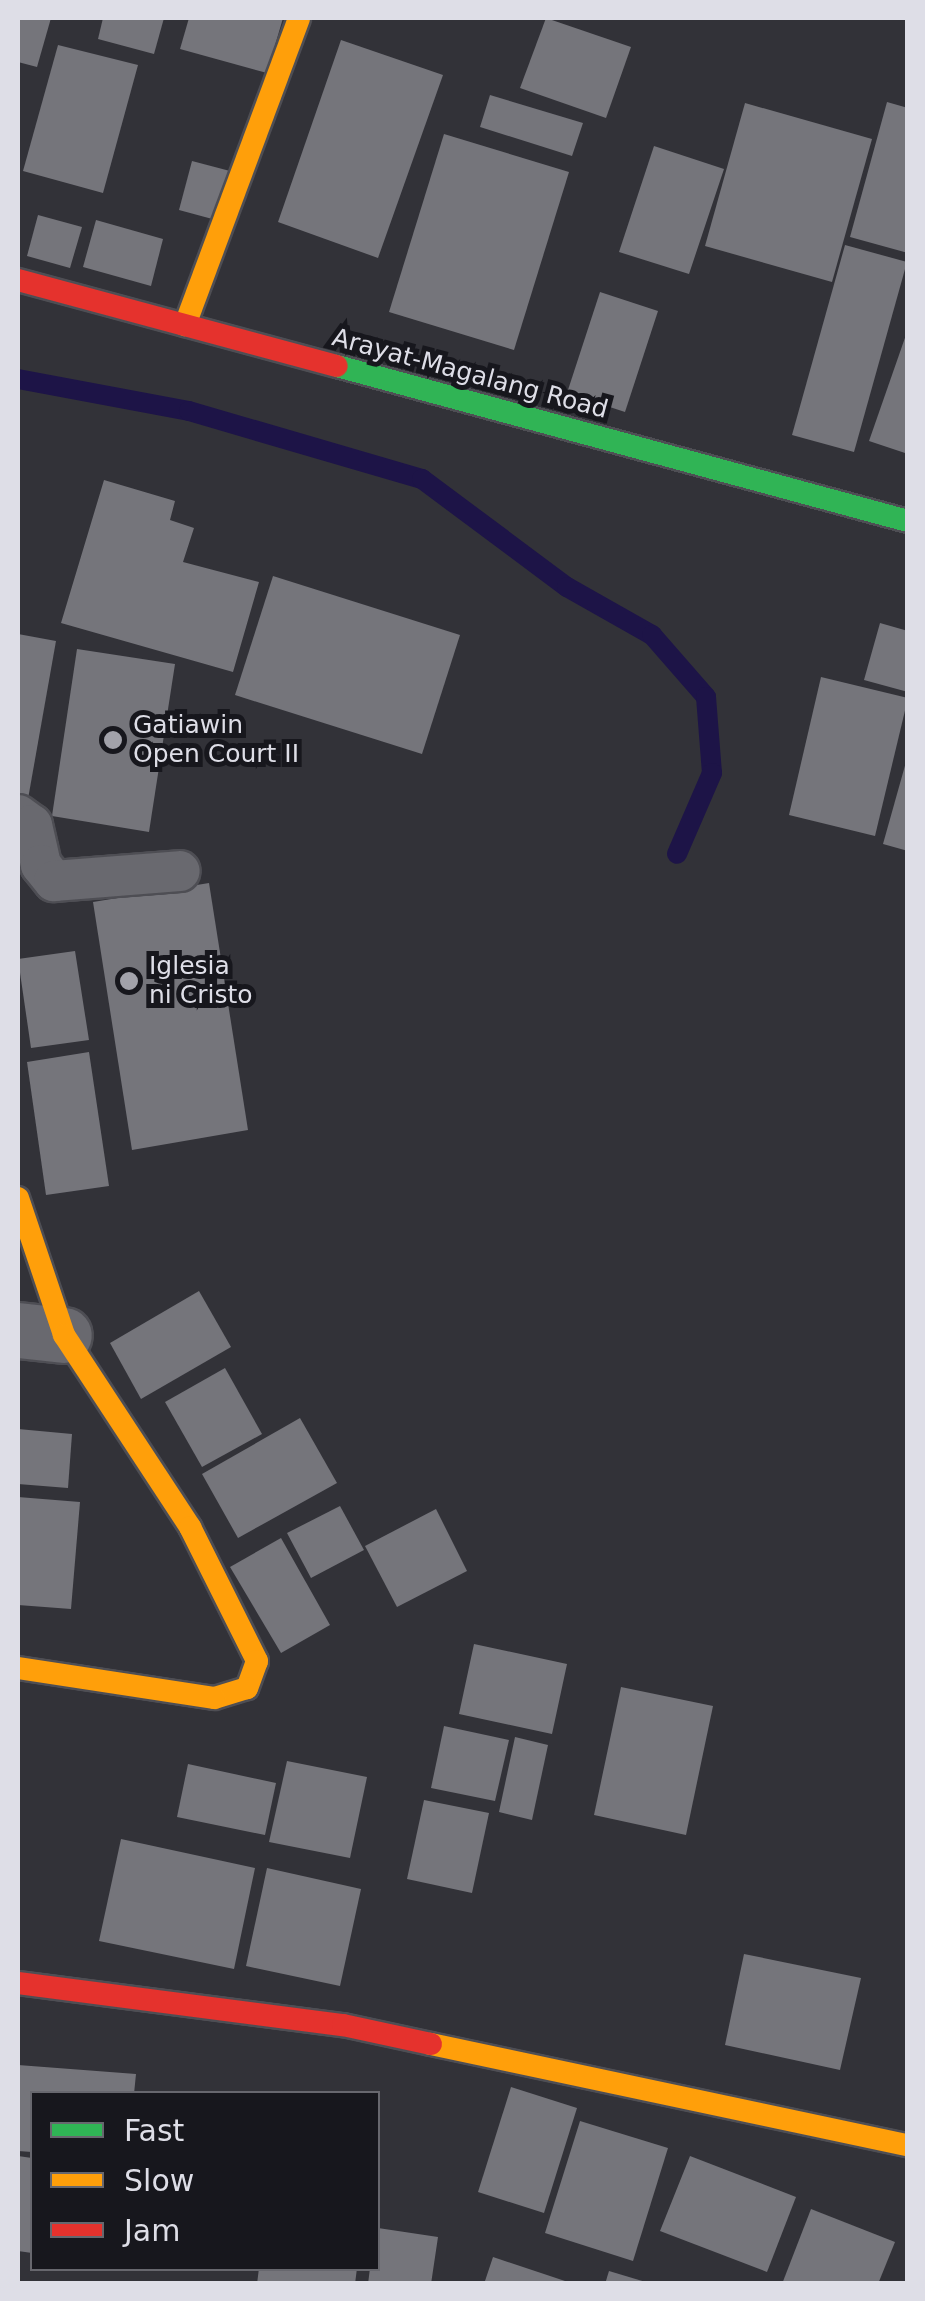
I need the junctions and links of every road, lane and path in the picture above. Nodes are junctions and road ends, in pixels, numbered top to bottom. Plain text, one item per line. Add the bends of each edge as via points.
1 (300, 18) edge
2 (18, 280) edge
3 (186, 325) junction
4 (908, 521) edge
5 (18, 815) edge
6 (180, 870) dead end
7 (18, 1198) edge
8 (40, 1332) edge
9 (18, 1668) edge
10 (18, 1983) edge
11 (908, 2145) edge

1 - 3 street
2 - 3 street, Arayat-Magalang Road
3 - 4 street, Arayat-Magalang Road
5 - 6 lane via 32,825 41,865 54,882
7 - 8 street
8 - 9 street via 190,1528 256,1660 247,1688 214,1698
10 - 11 street via 344,2025

